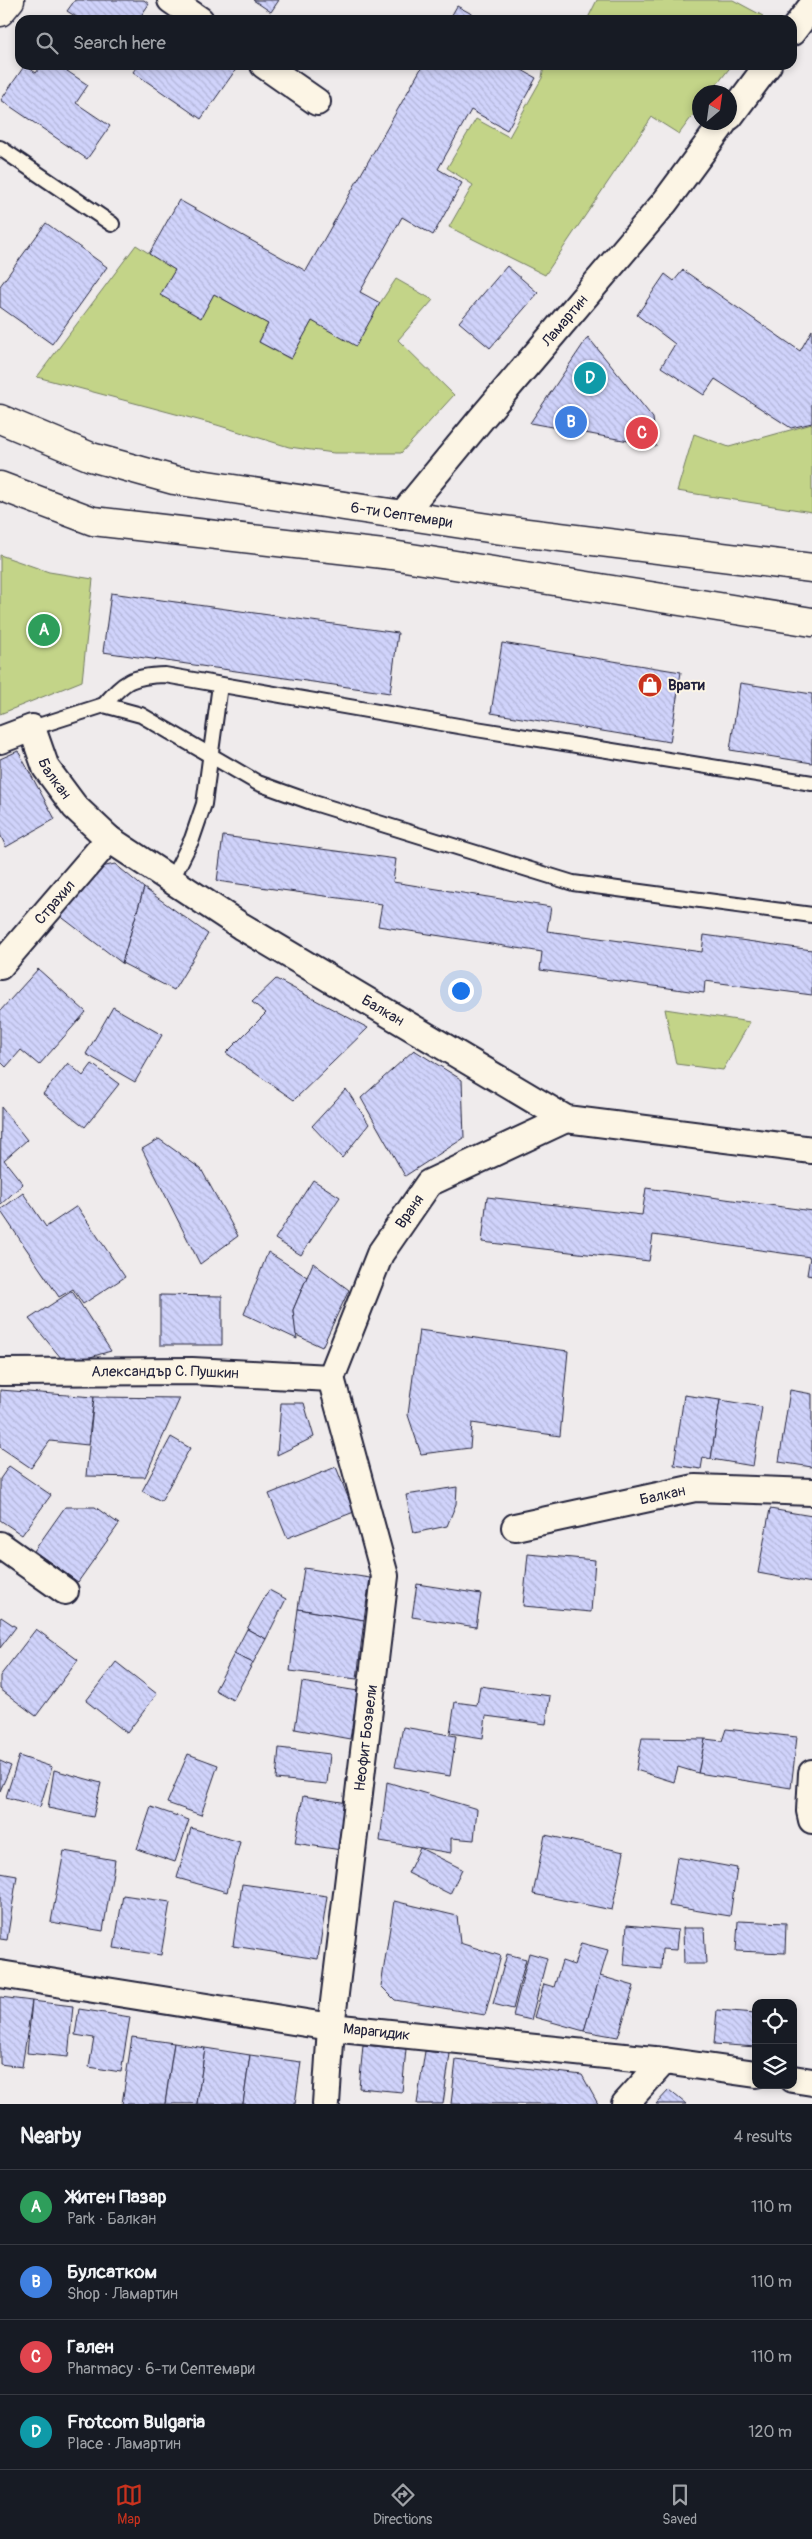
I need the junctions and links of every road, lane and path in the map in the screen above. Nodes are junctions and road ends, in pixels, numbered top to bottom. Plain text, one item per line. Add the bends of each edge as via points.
1 (10, 0) edge
2 (171, 0) edge
3 (812, 6) edge
4 (0, 12) edge
5 (193, 15) edge
6 (797, 26) edge
7 (271, 70) edge
8 (764, 70) edge
9 (317, 102) dead end
10 (737, 107) edge
11 (718, 130) edge
12 (0, 148) edge
13 (112, 224) dead end
14 (0, 419) edge
15 (0, 486) edge
16 (401, 516) junction
17 (812, 568) edge
18 (812, 622) edge
19 (220, 685) junction
20 (104, 705) junction
21 (32, 728) junction
22 (0, 740) edge
23 (211, 756) junction
24 (812, 783) edge
25 (109, 839) junction
26 (171, 881) junction
27 (812, 915) edge
28 (0, 966) edge
29 (566, 1119) junction
30 (812, 1150) edge
31 (0, 1372) edge
32 (331, 1378) junction
33 (812, 1492) edge
34 (515, 1527) dead end
35 (0, 1545) edge
36 (65, 1591) dead end
37 (812, 1773) edge
38 (812, 1820) edge
39 (0, 1974) edge
40 (331, 2027) junction
41 (664, 2061) junction
42 (752, 2073) edge
43 (797, 2080) edge
44 (812, 2082) edge
45 (326, 2104) edge
46 (626, 2104) edge

1 - 4 main road
2 - 5 street
3 - 6 street
7 - 9 street
8 - 10 street
11 - 16 street, Ламартин via 665,202
12 - 13 lane
14 - 16 main road, 6-ти Септември via 91,457 174,480
15 - 18 main road via 93,521 392,555
16 - 17 main road, 6-ти Септември
19 - 20 lane via 165,675 139,676 120,687
19 - 23 lane
19 - 24 lane
20 - 21 lane
20 - 23 lane via 141,715
21 - 22 street
21 - 25 street, Балкан via 46,768 75,807
23 - 26 lane via 204,804 192,839
23 - 27 lane via 258,783 314,803 573,883
25 - 26 street, Балкан
25 - 28 street, Страхил
26 - 29 street, Балкан
29 - 30 street, Балкан
29 - 32 street, Враня via 429,1183 380,1254
31 - 32 street, Александър С. Пушкин via 192,1372
32 - 40 street, Неофит Бозвели via 385,1576
33 - 34 street, Балкан via 695,1488
35 - 36 street
37 - 38 street
39 - 40 street, Марагидик
40 - 41 street, Марагидик
40 - 45 street, Неофит Бозвели
41 - 42 street, Марагидик
41 - 46 street
43 - 44 street

